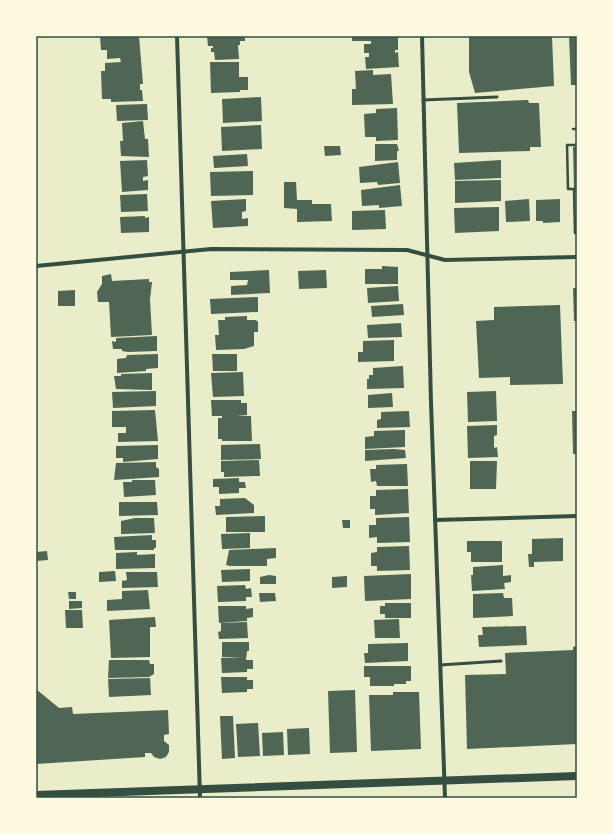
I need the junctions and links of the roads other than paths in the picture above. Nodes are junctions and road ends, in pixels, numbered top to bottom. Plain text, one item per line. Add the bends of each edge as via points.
1 (177, 36) edge
2 (422, 36) edge
3 (497, 97) dead end
4 (423, 100) junction
5 (184, 253) junction
6 (428, 257) junction
7 (577, 257) edge
8 (36, 266) edge
9 (577, 516) edge
10 (435, 520) junction
11 (501, 661) dead end
12 (440, 665) junction
13 (577, 776) edge
14 (445, 780) junction
15 (199, 789) junction
16 (36, 795) edge
17 (200, 798) edge
18 (445, 798) edge

1 - 5 street
2 - 4 street
3 - 4 lane
4 - 6 street
5 - 6 street via 211,249 407,250
5 - 8 street
5 - 15 street
6 - 7 street via 445,260
6 - 10 street
9 - 10 street
10 - 12 street
11 - 12 lane
12 - 14 street
13 - 14 main road
14 - 15 main road
14 - 18 street
15 - 16 main road
15 - 17 street

